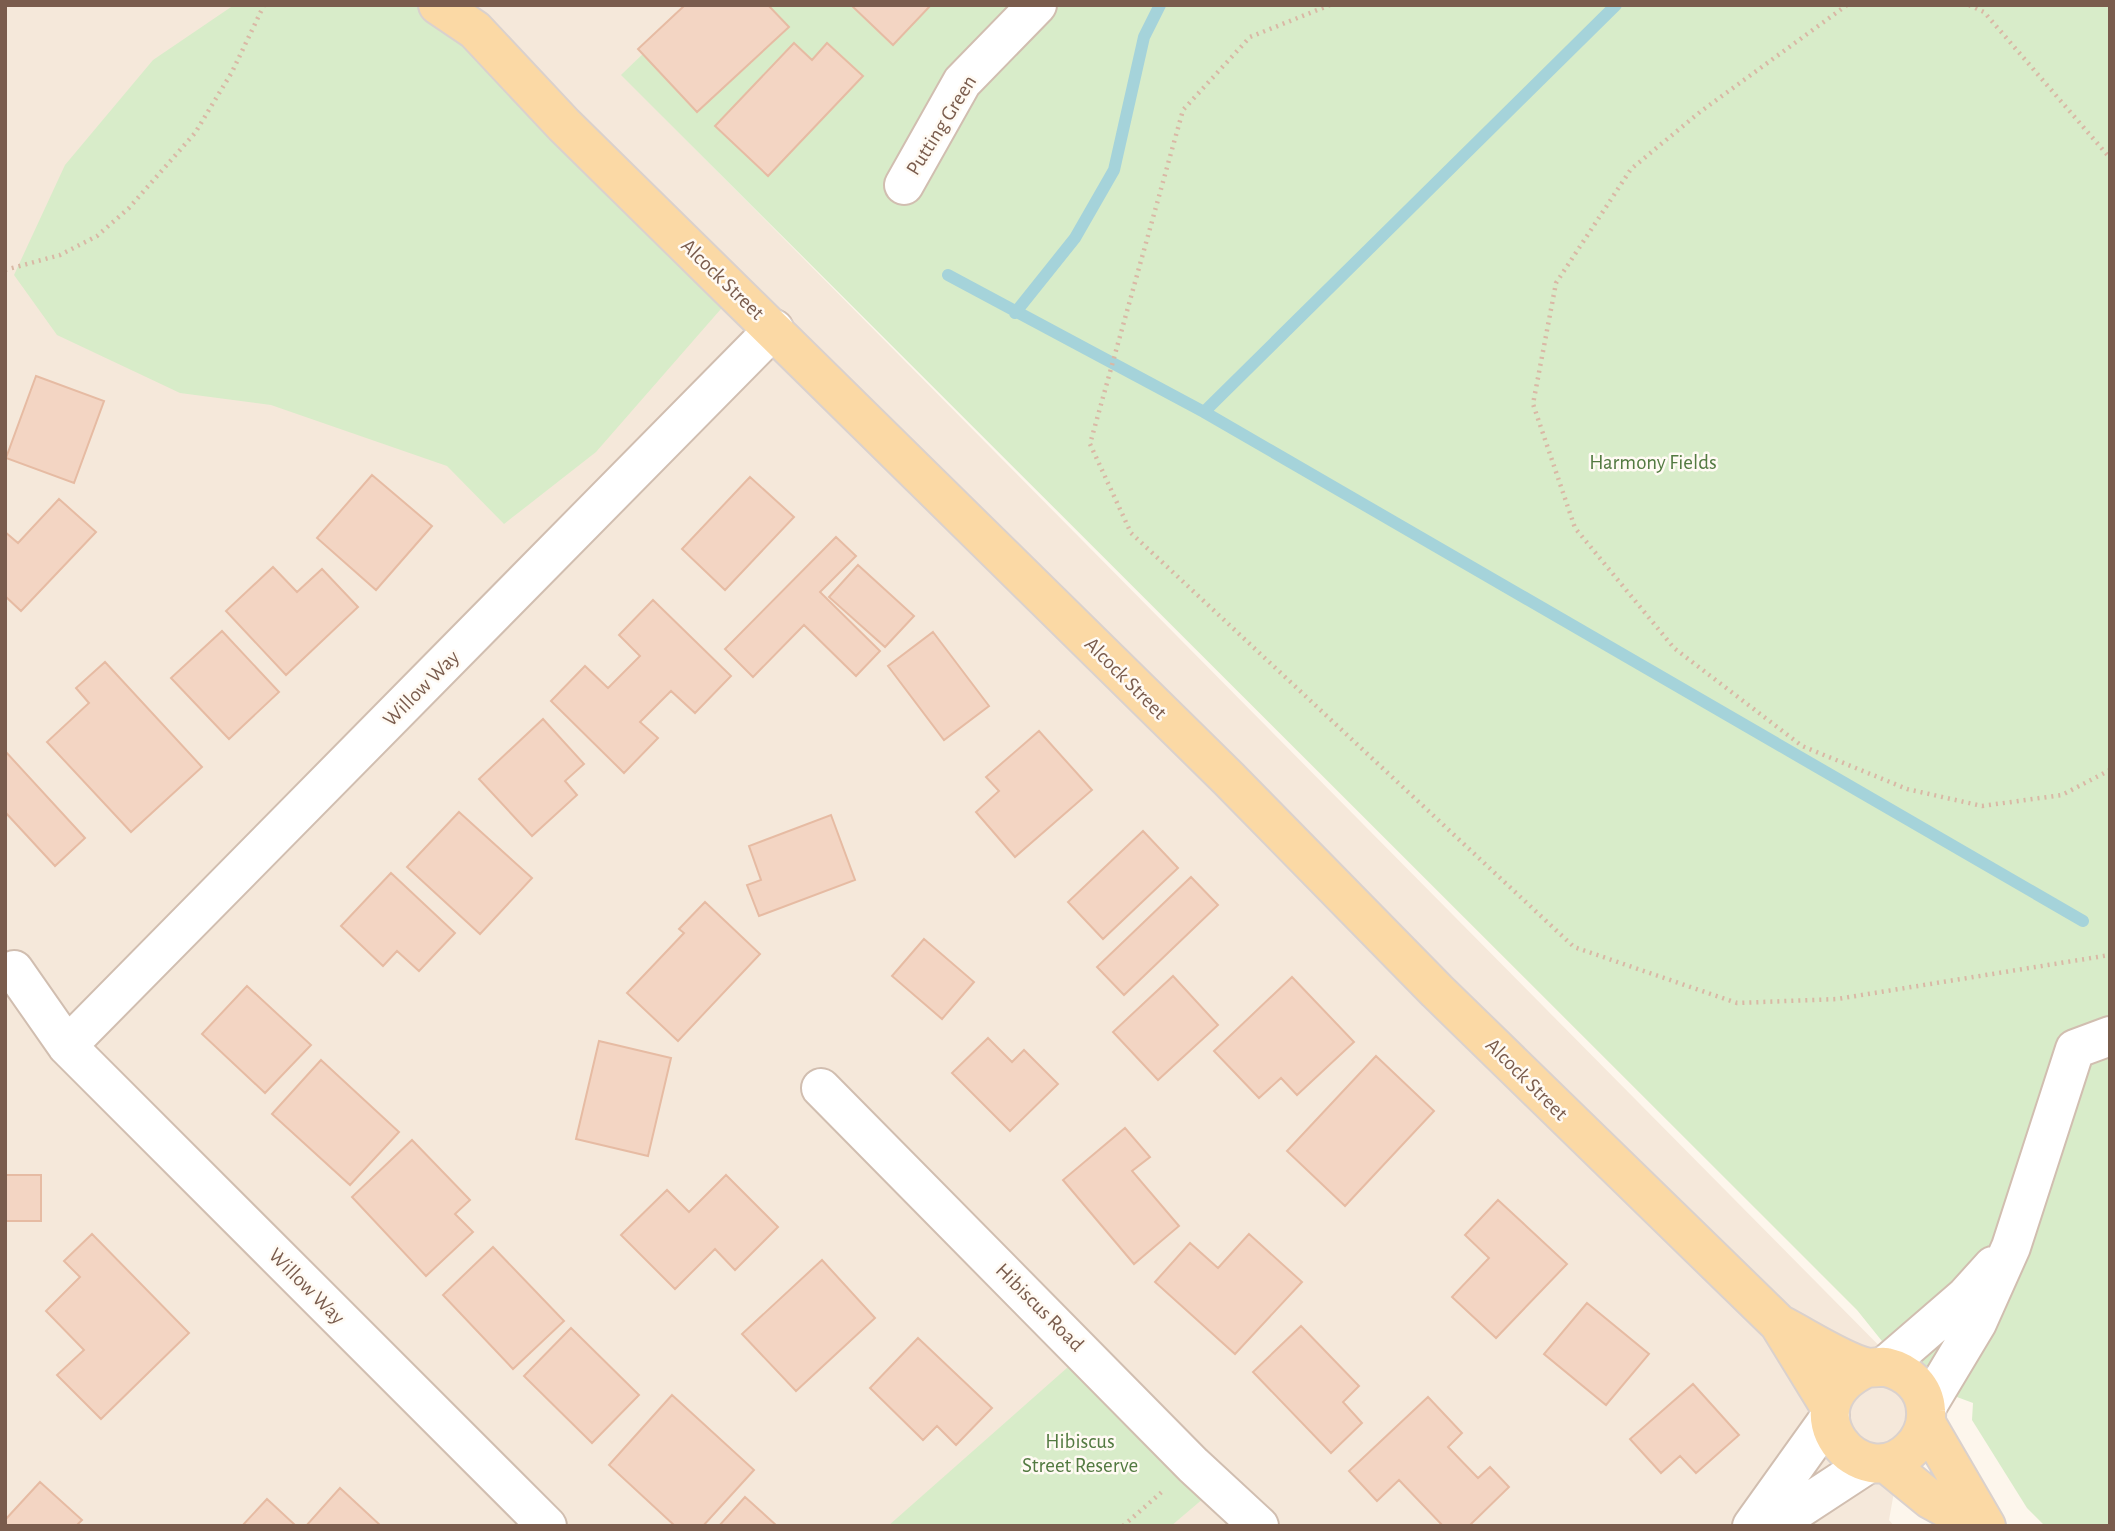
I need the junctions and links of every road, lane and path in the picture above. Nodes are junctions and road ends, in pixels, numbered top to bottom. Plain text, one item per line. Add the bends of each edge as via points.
1 (264, 5) edge
2 (438, 5) edge
3 (1037, 5) edge
4 (1330, 5) edge
5 (1847, 5) edge
6 (1969, 5) edge
7 (470, 18) edge
8 (2110, 158) edge
9 (904, 185) dead end
10 (5, 270) edge
11 (774, 329) junction
12 (2110, 770) edge
13 (2110, 955) edge
14 (14, 970) dead end
15 (2110, 1036) edge
16 (67, 1046) junction
17 (821, 1088) dead end
18 (2011, 1247) junction
19 (1779, 1324) junction
20 (1875, 1367) junction
21 (1830, 1412) junction
22 (1927, 1416) junction
23 (1877, 1463) junction
24 (1193, 1465) junction
25 (548, 1526) edge
26 (1122, 1526) edge
27 (1259, 1526) edge
28 (1752, 1526) edge
29 (1773, 1526) edge
30 (1979, 1526) edge
31 (1986, 1526) edge

1 - 10 path via 232,72 195,133 129,208 97,236 60,255
2 - 7 main road, Alcock Street
3 - 9 street, Putting Green via 962,82
4 - 13 path via 1250,37 1184,110 1090,444 1131,533 1574,947 1737,1003 1837,999
5 - 12 path via 1700,112 1631,169 1556,283 1533,404 1575,528 1674,648 1802,746 1907,789 1982,806 2062,795
6 - 8 path via 1984,12
7 - 11 main road, Alcock Street via 564,125
11 - 16 street, Willow Way
11 - 19 main road, Alcock Street via 1446,1000
14 - 16 street, Willow Way
15 - 18 street via 2075,1049
16 - 25 street, Willow Way
17 - 24 street, Hibiscus Road
18 - 20 street via 1965,1297
18 - 22 street via 1977,1324
19 - 20 main road, Alcock Street
19 - 21 main road, Alcock Street
20 - 21 main road via 1849,1376 1837,1389
20 - 22 main road, Alcock Street via 1900,1371 1914,1381 1923,1394
21 - 23 main road, Alcock Street via 1831,1431 1838,1443 1852,1455
21 - 28 street
22 - 23 main road via 1919,1441 1905,1455
22 - 31 main road, Alcock Street
23 - 29 street
23 - 30 main road, Alcock Street
24 - 26 path
24 - 27 street, Hibiscus Road

